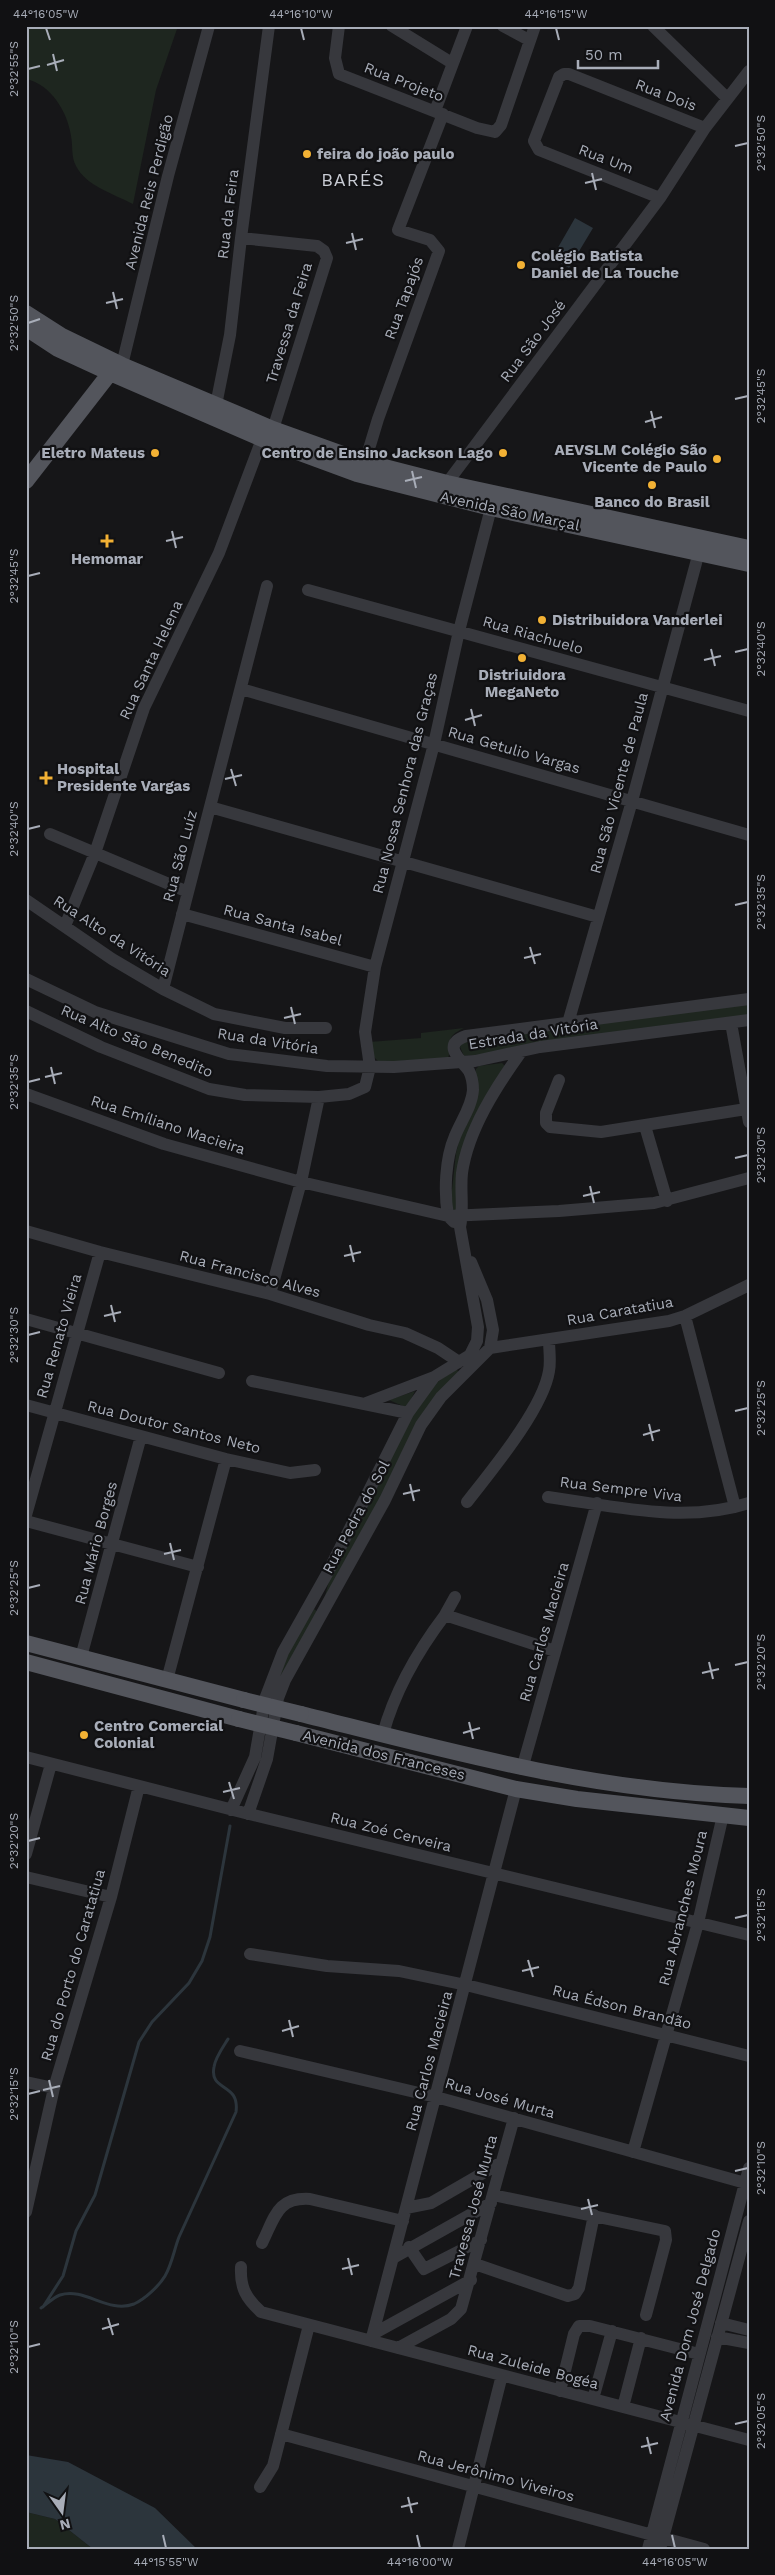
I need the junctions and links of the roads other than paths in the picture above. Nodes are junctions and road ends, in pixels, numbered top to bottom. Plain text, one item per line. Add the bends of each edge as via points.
1 (201, 26) edge
2 (209, 26) edge
3 (270, 26) edge
4 (340, 26) edge
5 (392, 26) edge
6 (467, 26) edge
7 (502, 26) edge
8 (535, 26) edge
9 (653, 26) edge
10 (529, 40) junction
11 (452, 62) junction
12 (749, 71) edge
13 (727, 98) junction
14 (439, 113) junction
15 (706, 128) junction
16 (539, 150) joint
17 (660, 198) junction
18 (241, 238) junction
19 (26, 313) edge
20 (26, 328) edge
21 (114, 366) junction
22 (216, 405) junction
23 (268, 434) junction
24 (365, 462) junction
25 (26, 482) edge
26 (447, 483) junction
27 (491, 508) junction
28 (749, 548) edge
29 (699, 552) junction
30 (749, 564) edge
31 (267, 586) dead end
32 (308, 590) dead end
33 (459, 631) junction
34 (240, 688) junction
35 (662, 688) junction
36 (749, 712) edge
37 (434, 744) junction
38 (632, 801) junction
39 (210, 807) junction
40 (50, 834) dead end
41 (749, 835) edge
42 (95, 853) junction
43 (401, 862) junction
44 (188, 892) junction
45 (26, 900) edge
46 (182, 914) junction
47 (598, 917) junction
48 (66, 926) junction
49 (375, 967) junction
50 (26, 979) edge
51 (163, 989) junction
52 (749, 999) edge
53 (26, 1011) edge
54 (749, 1020) edge
55 (568, 1023) junction
56 (731, 1023) junction
57 (326, 1028) dead end
58 (521, 1052) junction
59 (458, 1062) junction
60 (370, 1067) junction
61 (559, 1080) dead end
62 (26, 1094) edge
63 (319, 1097) junction
64 (746, 1109) junction
65 (749, 1122) edge
66 (645, 1126) junction
67 (749, 1178) edge
68 (301, 1182) junction
69 (667, 1201) junction
70 (448, 1216) junction
71 (461, 1222) junction
72 (26, 1232) edge
73 (100, 1252) junction
74 (466, 1254) junction
75 (749, 1285) edge
76 (270, 1294) junction
77 (685, 1316) junction
78 (26, 1320) edge
79 (76, 1335) junction
80 (549, 1340) junction
81 (490, 1348) junction
82 (468, 1359) junction
83 (219, 1373) dead end
84 (434, 1377) junction
85 (252, 1381) dead end
86 (366, 1403) junction
87 (26, 1405) edge
88 (55, 1413) junction
89 (408, 1413) junction
90 (142, 1436) junction
91 (226, 1459) junction
92 (315, 1470) dead end
93 (548, 1497) dead end
94 (467, 1502) dead end
95 (597, 1503) junction
96 (749, 1503) edge
97 (735, 1507) junction
98 (26, 1515) edge
99 (26, 1521) edge
100 (112, 1544) junction
101 (198, 1566) junction
102 (323, 1579) junction
103 (455, 1597) dead end
104 (326, 1607) junction
105 (445, 1615) junction
106 (26, 1643) edge
107 (555, 1651) junction
108 (81, 1657) junction
109 (26, 1662) edge
110 (167, 1680) junction
111 (382, 1734) junction
112 (26, 1757) edge
113 (51, 1764) junction
114 (522, 1769) junction
115 (139, 1786) junction
116 (516, 1789) junction
117 (749, 1796) edge
118 (232, 1810) junction
119 (248, 1814) junction
120 (723, 1816) junction
121 (749, 1818) edge
122 (26, 1854) edge
123 (496, 1874) junction
124 (26, 1877) edge
125 (110, 1897) junction
126 (698, 1923) junction
127 (749, 1935) edge
128 (250, 1954) dead end
129 (466, 1985) junction
130 (666, 2035) junction
131 (240, 2051) dead end
132 (749, 2056) edge
133 (26, 2082) edge
134 (54, 2088) junction
135 (436, 2097) junction
136 (514, 2118) junction
137 (634, 2152) junction
138 (502, 2162) junction
139 (749, 2168) edge
140 (747, 2184) edge
141 (492, 2199) junction
142 (406, 2208) junction
143 (26, 2212) edge
144 (594, 2215) junction
145 (403, 2221) junction
146 (749, 2221) edge
147 (481, 2240) junction
148 (262, 2243) dead end
149 (409, 2246) junction
150 (393, 2258) junction
151 (475, 2264) junction
152 (242, 2268) dead end
153 (471, 2280) junction
154 (646, 2315) dead end
155 (721, 2323) junction
156 (309, 2325) junction
157 (749, 2330) edge
158 (612, 2331) junction
159 (718, 2337) junction
160 (372, 2338) junction
161 (641, 2338) junction
162 (749, 2343) edge
163 (398, 2348) junction
164 (700, 2354) junction
165 (502, 2375) junction
166 (560, 2391) junction
167 (593, 2399) junction
168 (623, 2407) junction
169 (688, 2424) junction
170 (281, 2434) junction
171 (749, 2440) edge
172 (472, 2486) junction
173 (260, 2487) dead end
174 (658, 2540) edge
175 (458, 2549) edge
176 (648, 2549) edge
177 (704, 2549) edge

1 - 21 street, Avenida Reis Perdigão
2 - 21 street, Avenida Reis Perdigão via 164,213
3 - 18 street, Rua da Feira
4 - 14 street, Rua Projeto via 334,58 339,74
5 - 11 street
6 - 11 street, Rua Tapajós
7 - 10 street
8 - 10 street
9 - 13 street
10 - 14 street, Rua Projeto via 496,132 486,132
11 - 14 street, Rua Tapajós
12 - 13 street, Rua São José
13 - 15 street, Rua São José
14 - 24 street, Rua Tapajós via 398,230 430,240 439,251
15 - 16 street, Rua Dois via 564,74 559,77 534,141
15 - 17 street, Rua São José
16 - 17 street, Rua Um
17 - 26 street, Rua São José
18 - 22 street, Rua da Feira via 230,335
18 - 23 street, Travessa da Feira via 317,246 327,258
19 - 21 main road
20 - 21 main road via 58,349
21 - 22 main road, Avenida São Marçal
21 - 23 main road, Avenida São Marçal
21 - 25 main road
22 - 23 main road, Avenida São Marçal
23 - 24 main road, Avenida São Marçal
23 - 27 main road, Avenida São Marçal via 357,474
23 - 42 street, Rua Santa Helena via 219,554 144,708
24 - 26 main road, Avenida São Marçal
26 - 28 main road, Avenida São Marçal
27 - 29 main road, Avenida São Marçal
27 - 33 street, Rua Nossa Senhora das Graças
29 - 30 main road, Avenida São Marçal
29 - 35 street, Rua São Vicente de Paula
31 - 34 street, Rua São Luíz
32 - 33 street, Rua Riachuelo
33 - 35 street, Rua Riachuelo
33 - 37 street, Rua Nossa Senhora das Graças
34 - 37 street, Rua Getulio Vargas
34 - 39 street, Rua São Luíz
35 - 36 street, Rua Riachuelo
35 - 38 street, Rua São Vicente de Paula
37 - 38 street, Rua Getulio Vargas
37 - 43 street, Rua Nossa Senhora das Graças
38 - 41 street, Rua Getulio Vargas
38 - 47 street, Rua São Vicente de Paula
39 - 43 street
39 - 44 street, Rua São Luíz
40 - 42 street
42 - 44 street
42 - 48 street, Rua Santa Helena
43 - 47 street
43 - 49 street, Rua Nossa Senhora das Graças
44 - 46 street, Rua São Luíz
45 - 48 street, Rua Alto da Vitória
46 - 49 street, Rua Santa Isabel
46 - 51 street, Rua São Luíz
47 - 55 street, Rua São Vicente de Paula
48 - 51 street, Rua Alto da Vitória via 112,959
49 - 60 street, Rua Nossa Senhora das Graças via 365,1032
50 - 60 street, Rua da Vitória via 94,1012 229,1054 327,1066
51 - 57 street, Rua Alto da Vitória via 214,1014 285,1028
52 - 55 street, Estrada da Vitória
53 - 63 street, Rua Alto São Benedito via 101,1047 209,1089 251,1096
54 - 56 street, Estrada da Vitória
55 - 59 street, Estrada da Vitória via 462,1038 454,1046
56 - 58 street, Estrada da Vitória
56 - 64 street
58 - 59 street, Estrada da Vitória
58 - 71 street, Rua Pedra do Sol via 498,1087 470,1142 462,1173
59 - 60 street, Rua da Vitória
59 - 70 street via 468,1070 473,1088 452,1145 447,1185
60 - 63 street, Rua Alto São Benedito via 367,1083 360,1091
61 - 66 street via 546,1113 548,1126 601,1132
62 - 68 street, Rua Emíliano Macieira via 164,1144
63 - 68 street
64 - 65 street
64 - 66 street
66 - 69 street
67 - 69 street, Rua Emíliano Macieira
68 - 70 street, Rua Emíliano Macieira
68 - 76 street
69 - 71 street, Rua Emíliano Macieira
70 - 71 street, Rua Emíliano Macieira
71 - 74 street, Rua Pedra do Sol
72 - 73 street, Rua Francisco Alves
73 - 76 street, Rua Francisco Alves
73 - 79 street, Rua Renato Vieira
74 - 81 street, Rua Pedra do Sol via 487,1300 493,1330
74 - 82 street, Rua Pedra do Sol via 478,1332
75 - 77 street, Rua Caratatiua
76 - 82 street, Rua Francisco Alves via 405,1333
77 - 80 street, Rua Caratatiua
77 - 97 street
78 - 79 street
79 - 83 street
79 - 88 street, Rua Renato Vieira
80 - 81 street, Rua Caratatiua
80 - 94 street via 549,1371 534,1408
81 - 82 street, Rua Pedra do Sol
82 - 84 street, Rua Pedra do Sol
82 - 104 street, Rua Pedra do Sol via 421,1425 385,1500
84 - 86 street
84 - 89 street, Rua Pedra do Sol
85 - 86 street via 337,1400
86 - 89 street
87 - 88 street, Rua Doutor Santos Neto
88 - 90 street, Rua Doutor Santos Neto
88 - 98 street, Rua Renato Vieira
89 - 102 street, Rua Pedra do Sol
90 - 91 street, Rua Doutor Santos Neto
90 - 100 street, Rua Mário Borges
91 - 92 street, Rua Doutor Santos Neto via 290,1473
91 - 101 street
93 - 95 street, Rua Sempre Viva
95 - 97 street, Rua Sempre Viva via 690,1514
95 - 107 street, Rua Carlos Macieira
96 - 97 street, Rua Sempre Viva
99 - 100 street
100 - 101 street
100 - 108 street, Rua Mário Borges
101 - 110 street
102 - 104 street via 317,1604
102 - 118 street, Rua Pedra do Sol via 275,1669 265,1699 255,1757
103 - 105 street
104 - 119 street, Rua Pedra do Sol via 281,1690 267,1759
105 - 107 street
105 - 111 street via 398,1688
106 - 108 main road, Avenida dos Franceses
107 - 114 street, Rua Carlos Macieira
108 - 110 main road, Avenida dos Franceses
109 - 116 main road, Avenida dos Franceses, bridge
110 - 111 main road, Avenida dos Franceses, bridge
111 - 114 main road, Avenida dos Franceses
112 - 113 street, Rua Zoé Cerveira
113 - 115 street, Rua Zoé Cerveira
113 - 122 street
114 - 117 main road, Avenida dos Franceses via 664,1791
115 - 118 street, Rua Zoé Cerveira
115 - 125 street, Rua do Porto do Caratatiua
116 - 120 main road, Avenida dos Franceses
116 - 123 street, Rua Carlos Macieira
118 - 119 street, Rua Zoé Cerveira
119 - 123 street, Rua Zoé Cerveira
120 - 121 main road, Avenida dos Franceses
120 - 126 street, Rua Abranches Moura
123 - 126 street, Rua Zoé Cerveira
123 - 129 street, Rua Carlos Macieira
124 - 125 street
125 - 134 street, Rua do Porto do Caratatiua
126 - 127 street, Rua Zoé Cerveira
126 - 130 street, Rua Abranches Moura
128 - 129 street, Rua Édson Brandão via 326,1966 398,1971
129 - 130 street, Rua Édson Brandão
129 - 135 street, Rua Carlos Macieira
130 - 132 street, Rua Édson Brandão
130 - 137 street, Rua Abranches Moura
131 - 135 street, Rua José Murta
133 - 134 street
134 - 143 street, Rua do Porto do Caratatiua
135 - 136 street, Rua José Murta
135 - 142 street, Rua Carlos Macieira
136 - 137 street, Rua José Murta
136 - 138 street, Travessa José Murta
137 - 140 street, Rua José Murta
138 - 141 street, Travessa José Murta
138 - 142 street via 432,2203
139 - 140 street, Avenida Dom José Delgado
140 - 164 street, Avenida Dom José Delgado
141 - 144 street
141 - 147 street, Travessa José Murta
141 - 149 street
142 - 145 street, Rua Carlos Macieira
144 - 151 street via 579,2288 572,2295
144 - 154 street via 665,2232 666,2240
145 - 148 street via 295,2198 284,2203
145 - 150 street, Rua Carlos Macieira
146 - 155 street, Avenida Dom José Delgado
147 - 149 street via 424,2269
147 - 151 street, Travessa José Murta
149 - 150 street
150 - 160 street, Rua Carlos Macieira
151 - 153 street, Travessa José Murta
152 - 156 street, Rua Zuleide Bogéa via 242,2289 261,2312
153 - 160 street
153 - 163 street, Travessa José Murta via 457,2314
155 - 157 street
155 - 159 street, Avenida Dom José Delgado
156 - 160 street, Rua Zuleide Bogéa
156 - 170 street
158 - 161 street
158 - 166 street via 579,2326 574,2334
158 - 167 street
159 - 162 street
159 - 169 street, Avenida Dom José Delgado
160 - 163 street, Rua Zuleide Bogéa
161 - 164 street
161 - 168 street
163 - 165 street, Rua Zuleide Bogéa
164 - 169 street, Avenida Dom José Delgado
165 - 166 street, Rua Zuleide Bogéa
165 - 172 street
166 - 167 street, Rua Zuleide Bogéa
167 - 168 street, Rua Zuleide Bogéa
168 - 169 street, Rua Zuleide Bogéa
169 - 171 street, Rua Zuleide Bogéa
169 - 174 street, Avenida Dom José Delgado
170 - 172 street, Rua Jerônimo Viveiros
170 - 173 street via 273,2466
172 - 174 street, Rua Jerônimo Viveiros
172 - 175 street
174 - 176 street, Avenida Dom José Delgado
174 - 177 street, Rua Jerônimo Viveiros

